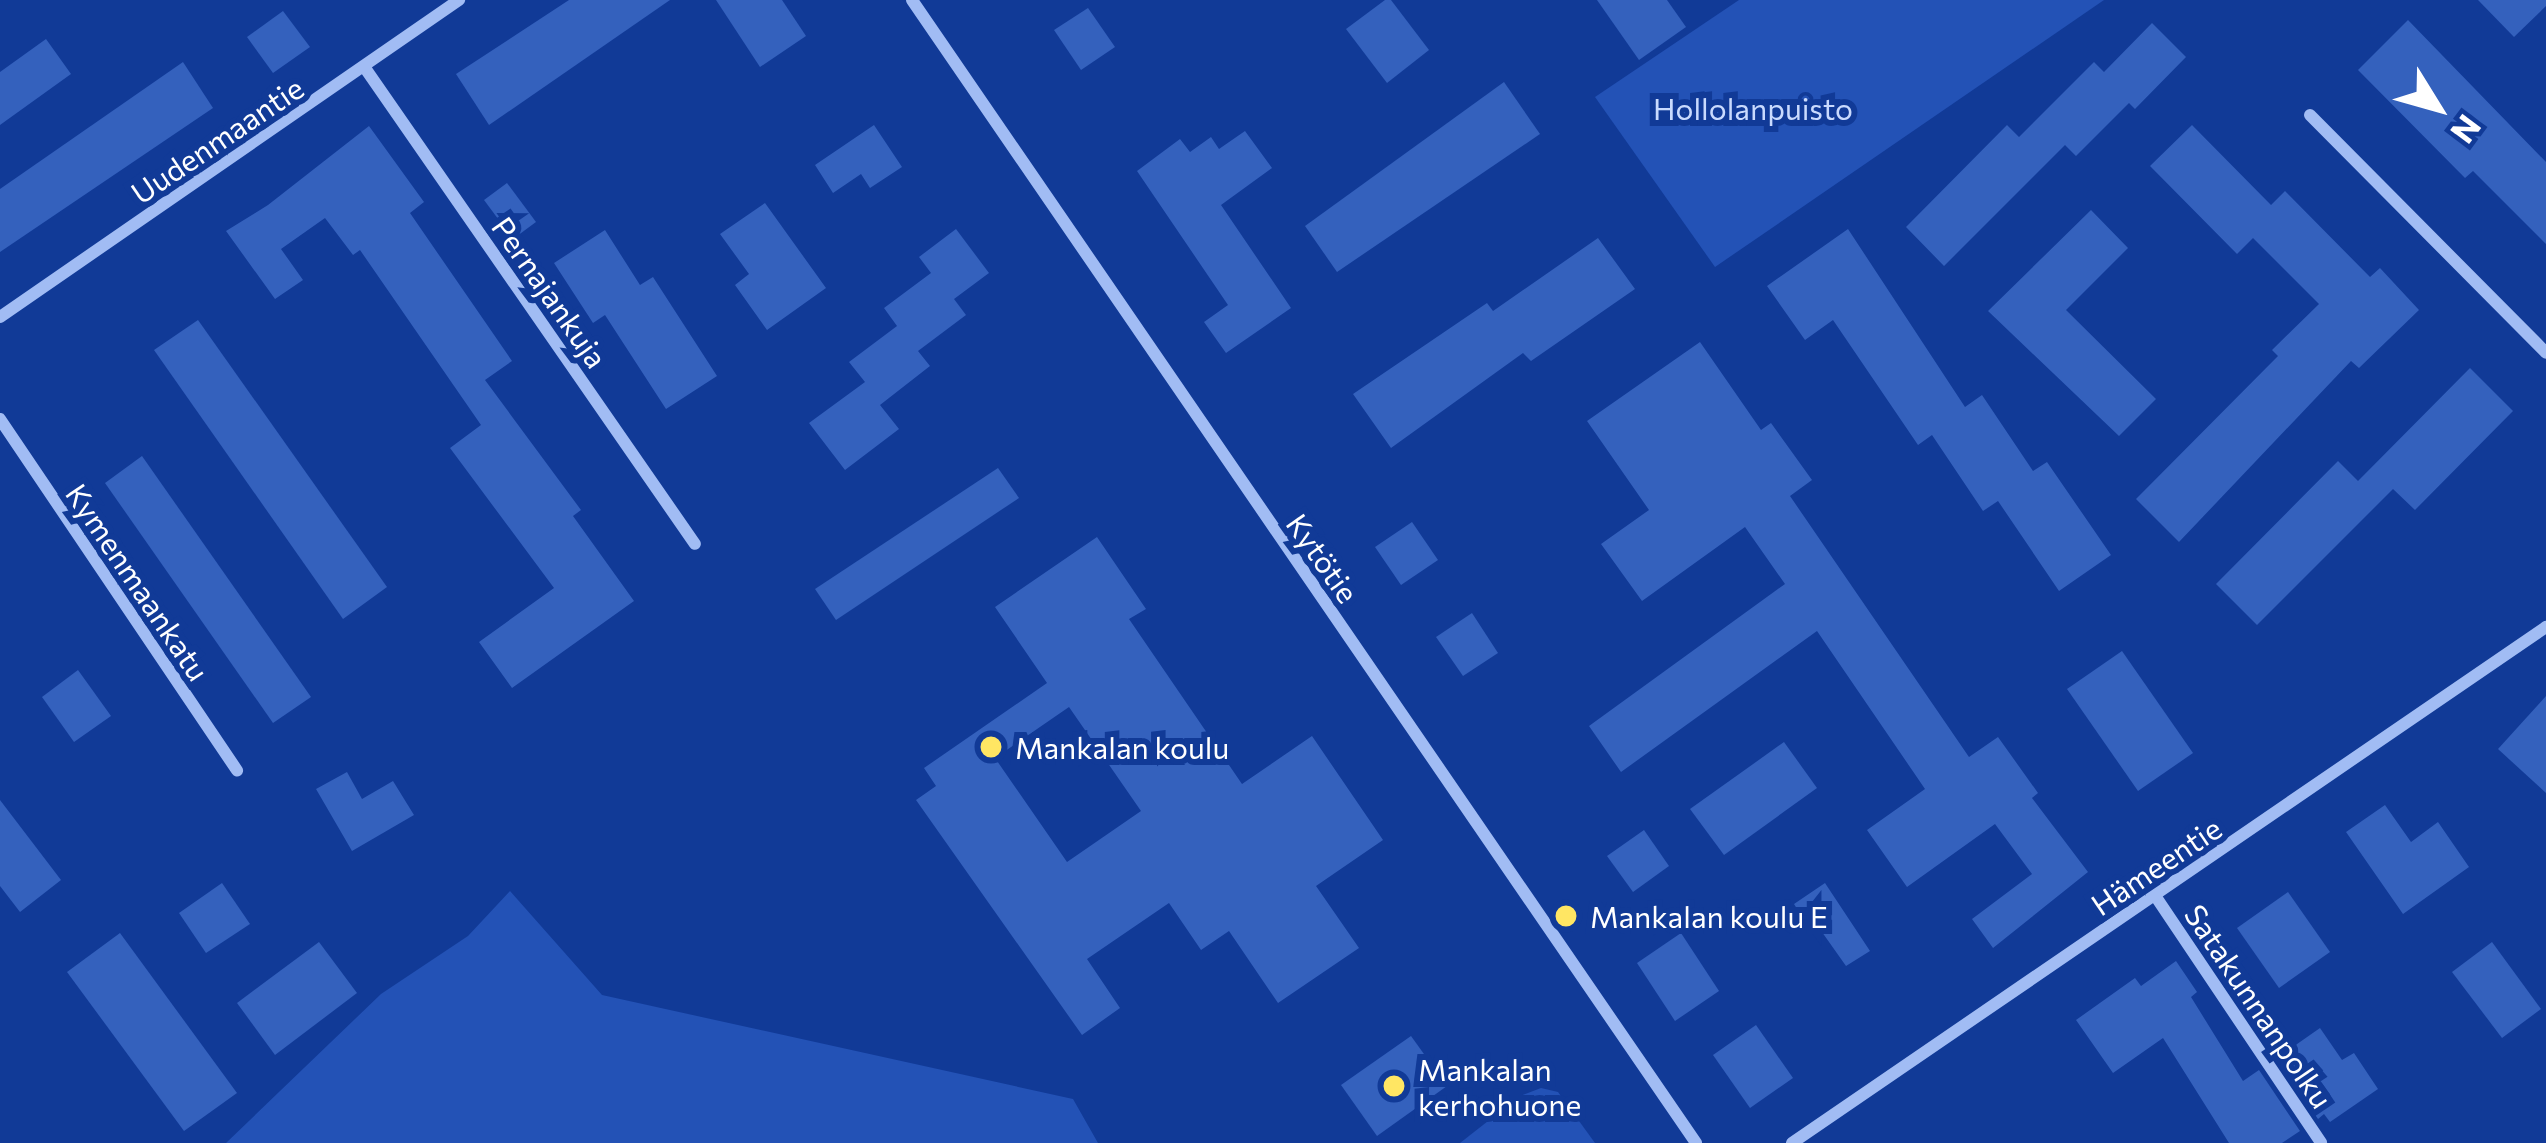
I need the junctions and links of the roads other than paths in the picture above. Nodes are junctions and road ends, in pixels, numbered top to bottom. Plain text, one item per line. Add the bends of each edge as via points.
1 (459, 0) edge
2 (912, 0) edge
3 (365, 68) junction
4 (2310, 116) dead end
5 (0, 317) edge
6 (2546, 353) edge
7 (0, 419) edge
8 (694, 544) dead end
9 (2546, 627) edge
10 (237, 771) dead end
11 (2156, 897) junction
12 (1696, 1143) edge
13 (1792, 1143) edge
14 (2321, 1143) edge

1 - 3 street, Uudenmaantie
2 - 12 street, Kytötie
3 - 5 street, Uudenmaantie
3 - 8 street, Pernajankuja
4 - 6 street
7 - 10 street, Kymenmaankatu
9 - 11 street, Hämeentie
11 - 13 street, Hämeentie
11 - 14 street, Satakunnanpolku

